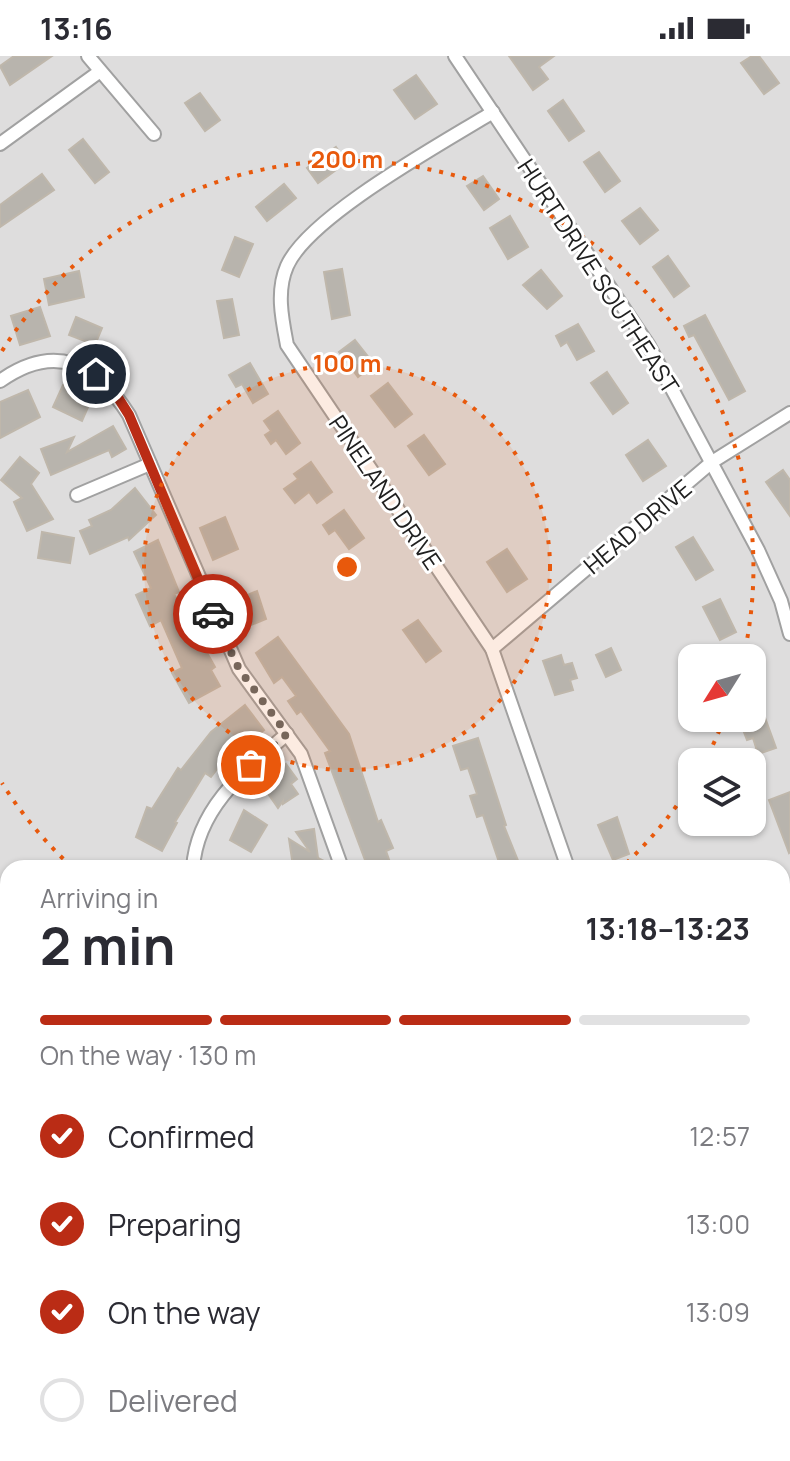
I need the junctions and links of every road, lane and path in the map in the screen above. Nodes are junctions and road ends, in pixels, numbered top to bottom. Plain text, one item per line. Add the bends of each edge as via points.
1 (88, 56) edge
2 (455, 56) edge
3 (99, 72) junction
4 (493, 112) junction
5 (154, 134) dead end
6 (0, 144) edge
7 (0, 381) edge
8 (790, 413) edge
9 (712, 462) junction
10 (150, 464) junction
11 (77, 495) dead end
12 (790, 634) edge
13 (492, 649) junction
14 (287, 734) junction
15 (195, 860) edge
16 (339, 860) edge
17 (565, 860) edge

1 - 3 street
2 - 4 street, HURT DRIVE SOUTHEAST
3 - 5 street
3 - 6 street
4 - 9 street, HURT DRIVE SOUTHEAST via 649,346
4 - 13 street, PINELAND DRIVE via 350,204 301,244 280,289 287,345
7 - 10 street via 16,369 58,360 78,364 112,388
8 - 9 street, HEAD DRIVE
9 - 12 street, HURT DRIVE SOUTHEAST via 758,550
9 - 13 street, HEAD DRIVE
10 - 11 street
10 - 14 street via 239,669
13 - 17 street, PINELAND DRIVE
14 - 15 street via 233,781 199,837
14 - 16 street via 316,789

